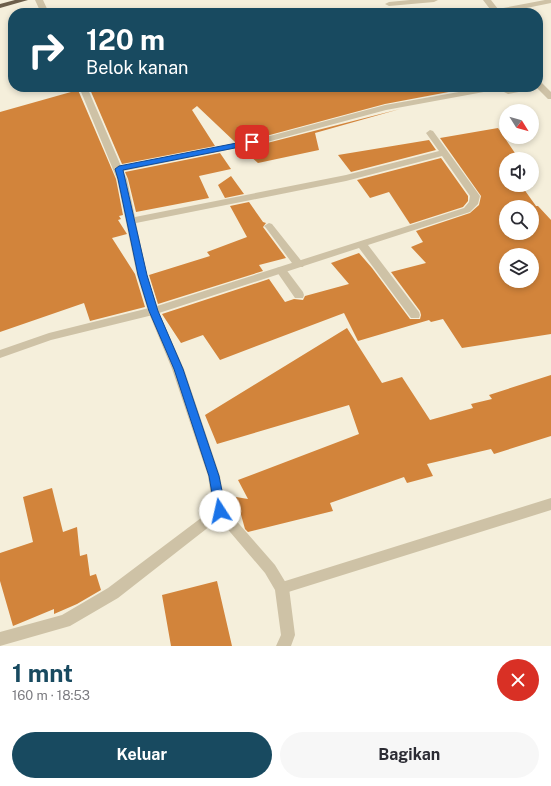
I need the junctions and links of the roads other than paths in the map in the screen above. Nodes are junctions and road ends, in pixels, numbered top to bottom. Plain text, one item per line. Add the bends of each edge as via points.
1 (24, 0) edge
2 (434, 0) edge
3 (551, 1) edge
4 (389, 4) dead end
5 (0, 6) edge
6 (516, 8) edge
7 (543, 90) edge
8 (85, 92) edge
9 (473, 92) edge
10 (551, 97) edge
11 (430, 133) dead end
12 (443, 154) junction
13 (119, 169) junction
14 (132, 221) junction
15 (269, 226) dead end
16 (360, 243) junction
17 (299, 265) junction
18 (281, 270) junction
19 (299, 295) dead end
20 (153, 311) junction
21 (415, 315) dead end
22 (0, 354) edge
23 (551, 504) edge
24 (220, 511) junction
25 (282, 588) junction
26 (0, 639) edge
27 (283, 646) edge

1 - 5 highway
2 - 4 street
3 - 6 street
7 - 10 street
8 - 13 street
9 - 13 street via 385,108 267,139
11 - 12 street
12 - 14 street via 346,178
12 - 16 street via 475,196 473,205 460,213
13 - 14 street
14 - 20 street via 142,275
15 - 17 street
16 - 17 street
16 - 21 street
17 - 18 street
18 - 19 street
18 - 20 street
20 - 22 street via 49,337
20 - 24 street via 178,369 214,476
23 - 25 street
24 - 25 street
24 - 26 street via 113,594 65,621
25 - 27 street via 288,635

